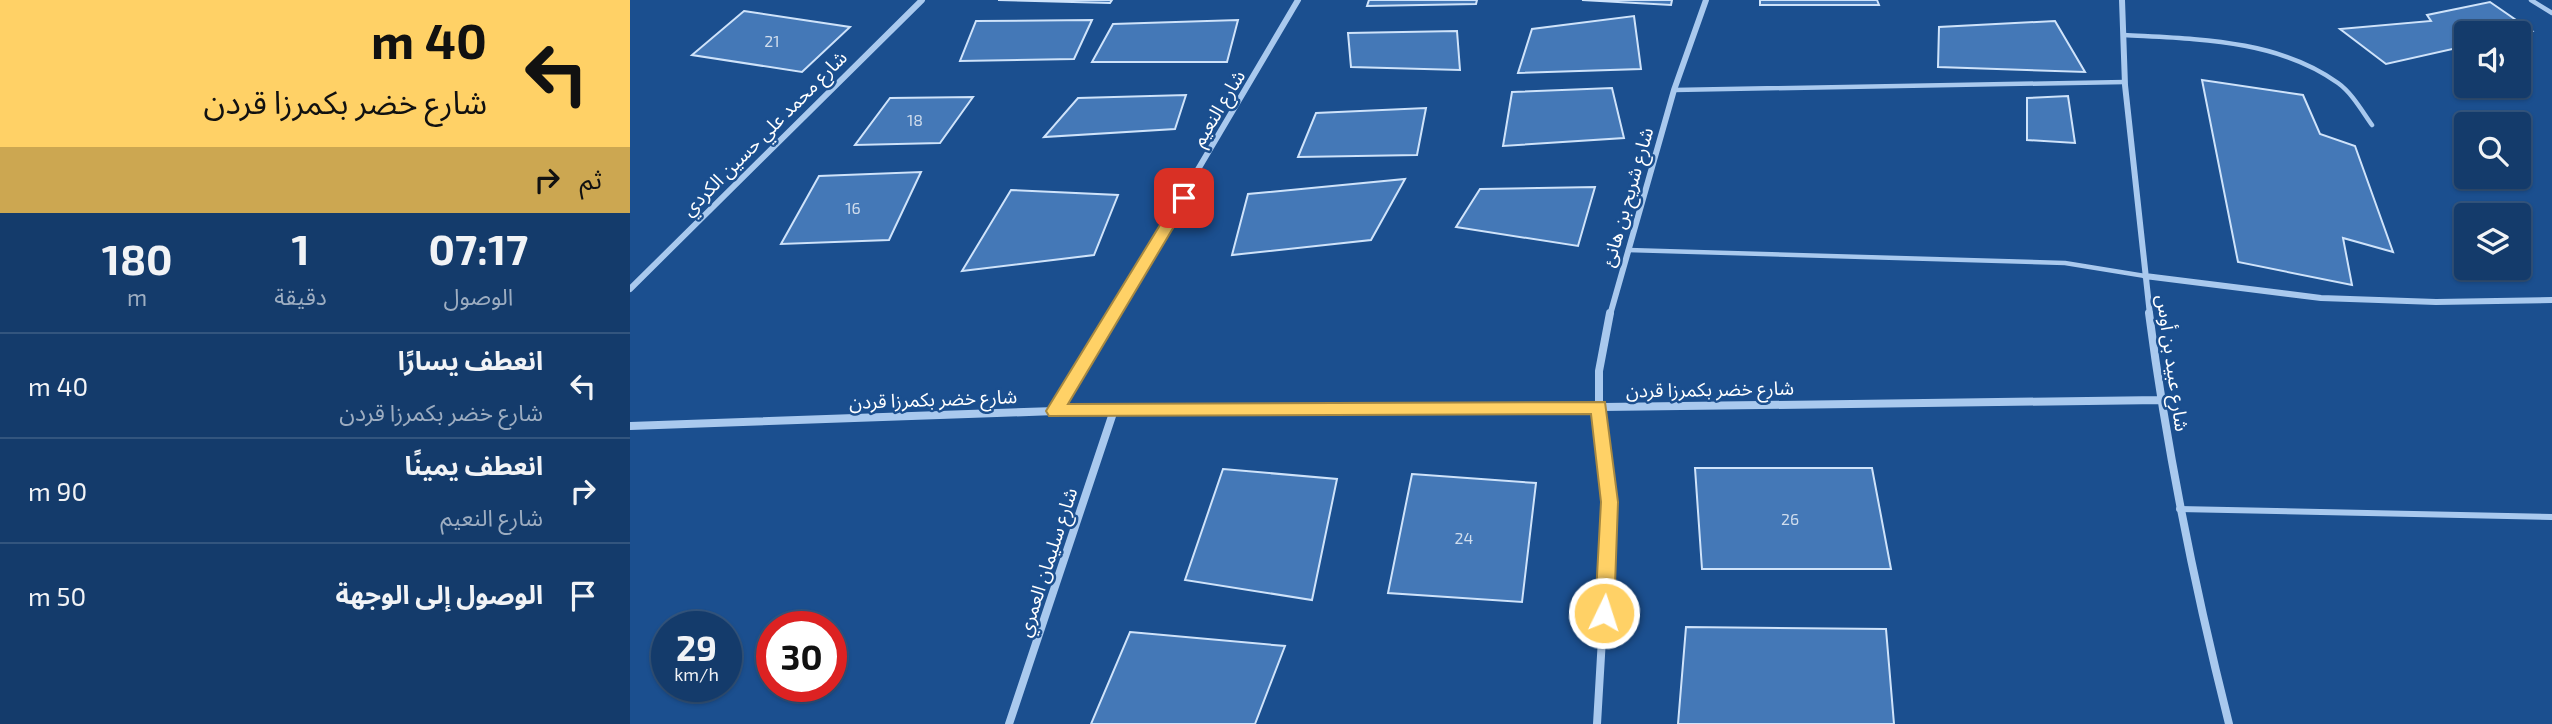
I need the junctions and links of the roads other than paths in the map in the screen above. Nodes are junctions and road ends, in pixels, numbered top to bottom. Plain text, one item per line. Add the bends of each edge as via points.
1 (922, 0) edge
2 (1298, 0) edge
3 (1706, 0) edge
4 (2122, 0) edge
5 (2531, 0) edge
6 (2552, 13) edge
7 (2124, 35) junction
8 (2124, 82) junction
9 (1674, 90) junction
10 (2372, 125) dead end
11 (1628, 250) junction
12 (2145, 276) junction
13 (630, 289) edge
14 (2552, 300) edge
15 (2161, 400) junction
16 (1599, 407) junction
17 (1114, 410) junction
18 (1055, 411) junction
19 (630, 426) edge
20 (2179, 509) junction
21 (2552, 517) edge
22 (1009, 724) edge
23 (1597, 724) edge
24 (2230, 724) edge

1 - 13 street, شارع محمد علي حسين الكردي
2 - 18 street, شارع النعيم
3 - 9 street, شارع شريح بن هانئ
4 - 7 street, شارع عبيد بن أوس
5 - 6 lane
7 - 8 street, شارع عبيد بن أوس
7 - 10 lane via 2208,40 2286,56 2339,84
8 - 9 lane
8 - 12 street, شارع عبيد بن أوس
9 - 11 street, شارع شريح بن هانئ
11 - 12 lane via 2065,263
11 - 16 street, شارع شريح بن هانئ via 1604,336
12 - 14 street via 2319,298
12 - 15 street, شارع عبيد بن أوس
15 - 16 street, شارع خضر بكمرزا قردن
15 - 20 street, شارع عبيد بن أوس
16 - 17 street, شارع خضر بكمرزا قردن
16 - 23 street, شارع شريح بن هانئ via 1610,502
17 - 18 street, شارع خضر بكمرزا قردن
17 - 22 street, شارع سليمان العمري
18 - 19 street, شارع خضر بكمرزا قردن
20 - 21 lane
20 - 24 street, شارع عبيد بن أوس

